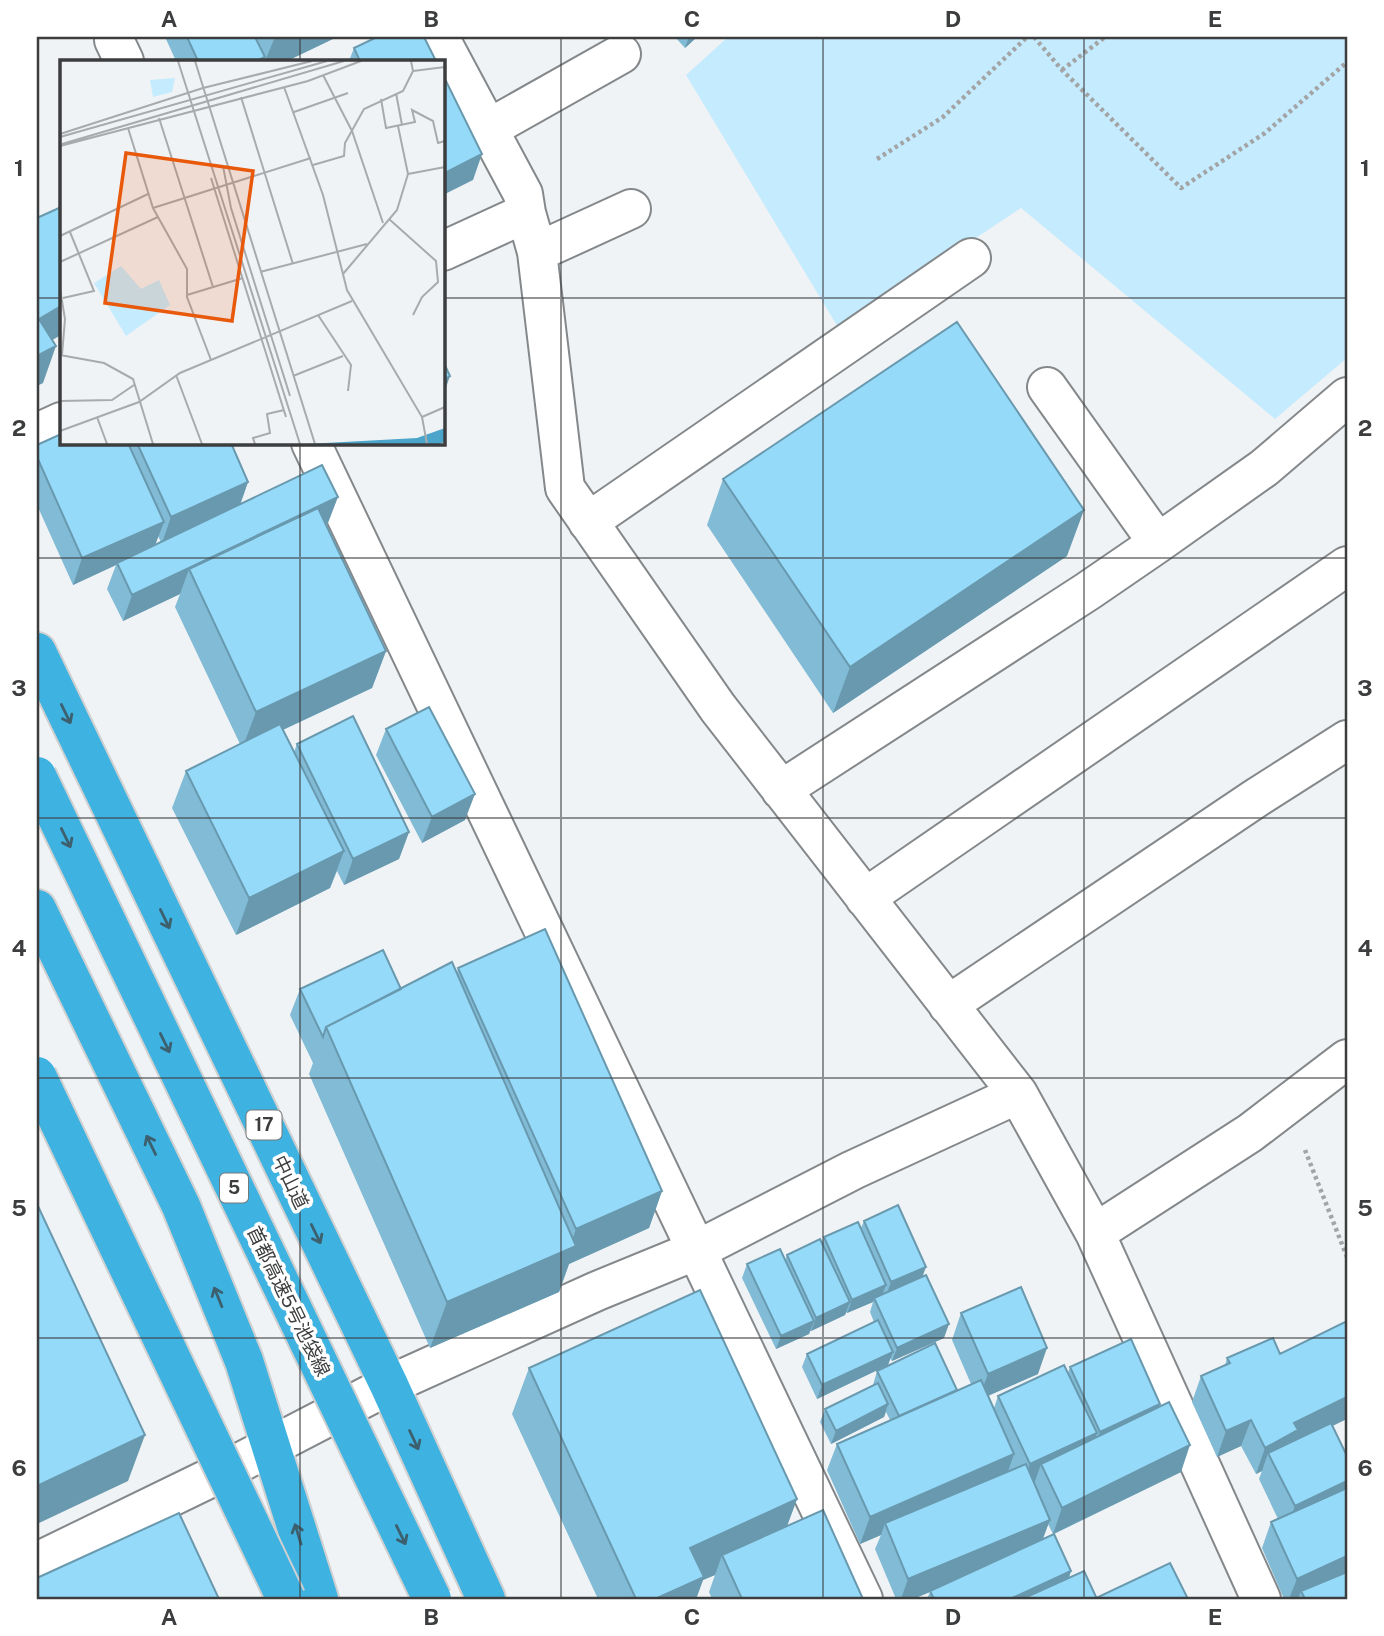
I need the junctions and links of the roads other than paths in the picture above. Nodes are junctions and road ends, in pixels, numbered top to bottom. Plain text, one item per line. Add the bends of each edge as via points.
1 (439, 37) edge
2 (621, 54) dead end
3 (488, 129) junction
4 (631, 209) dead end
5 (526, 213) junction
6 (444, 251) edge
7 (537, 252) junction
8 (971, 258) dead end
9 (1047, 387) dead end
10 (1347, 397) edge
11 (60, 422) edge
12 (37, 433) edge
13 (311, 444) edge
14 (588, 522) junction
15 (1157, 543) junction
16 (1347, 566) edge
17 (37, 652) edge
18 (1347, 740) edge
19 (37, 776) edge
20 (781, 790) junction
21 (865, 898) junction
22 (37, 909) edge
23 (948, 1005) junction
24 (1347, 1059) edge
25 (37, 1076) edge
26 (1018, 1094) junction
27 (37, 1108) edge
28 (1095, 1233) junction
29 (696, 1250) junction
30 (389, 1385) junction
31 (271, 1446) junction
32 (212, 1477) junction
33 (37, 1562) edge
34 (268, 1599) edge
35 (286, 1599) edge
36 (319, 1599) edge
37 (432, 1599) edge
38 (486, 1599) edge
39 (863, 1599) edge
40 (1261, 1599) edge

1 - 3 street
2 - 3 street
3 - 5 street via 523,194
4 - 7 street
5 - 6 street
5 - 7 street
7 - 14 street via 565,488
8 - 14 street
9 - 15 street
10 - 15 street via 1264,468
11 - 12 street
13 - 29 street
14 - 20 street
15 - 20 street
16 - 21 street
17 -> 30 highway, 中山道 / 17
18 - 23 street
19 -> 37 highway, 首都高速5号池袋線 / 5, bridge
20 - 21 street
21 - 23 street
31 -> 22 highway via 244,1361 181,1206
23 - 26 street
24 - 28 street via 1250,1133
25 - 35 highway, bridge
26 - 28 street
26 - 29 street via 853,1170
27 - 32 highway
28 - 40 street
29 - 30 street
29 - 39 street
30 - 31 street
30 -> 38 highway, 中山道 / 17
31 - 32 street
36 -> 31 highway
32 - 33 street
32 - 34 highway

